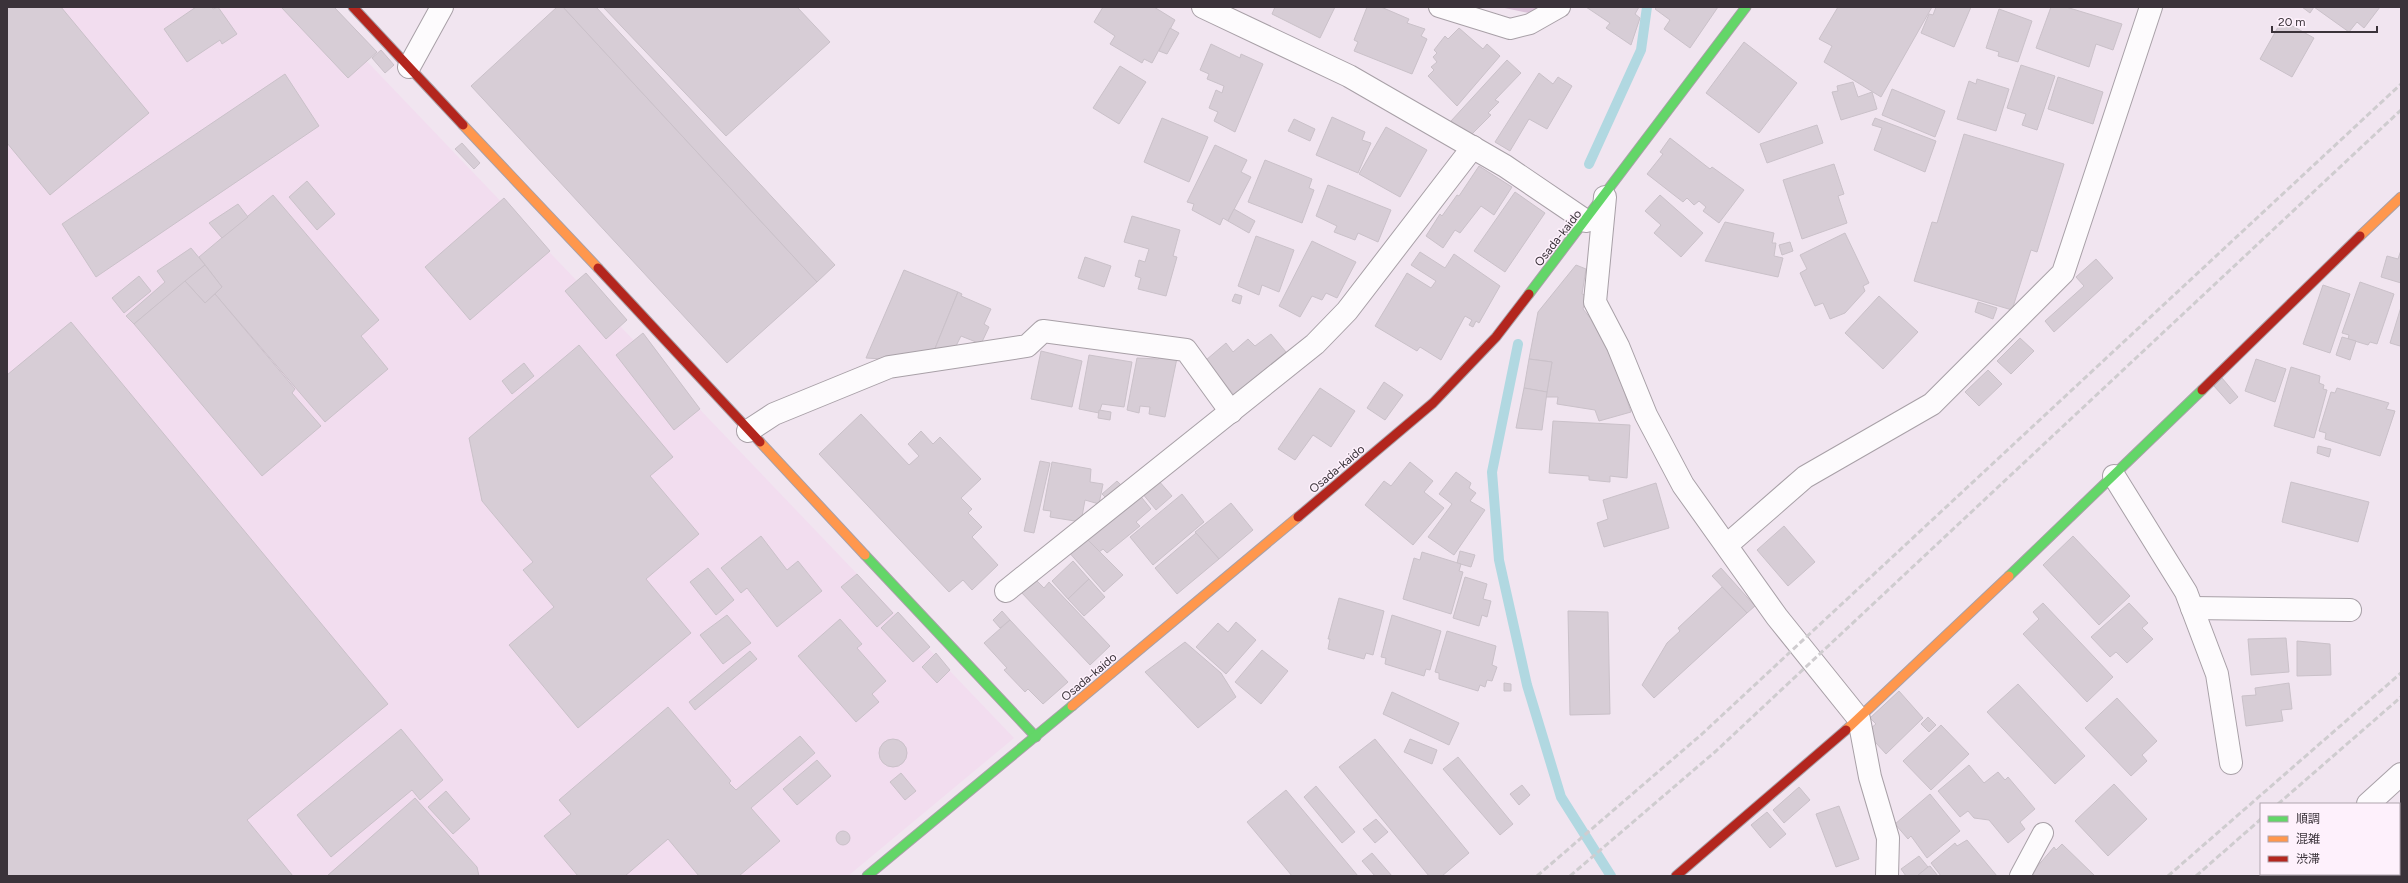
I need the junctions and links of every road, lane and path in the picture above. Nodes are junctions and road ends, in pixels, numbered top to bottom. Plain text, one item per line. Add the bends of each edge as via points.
1 (353, 7) edge
2 (442, 7) edge
3 (1202, 7) edge
4 (1438, 7) edge
5 (1560, 7) edge
6 (1746, 7) edge
7 (2151, 7) edge
8 (408, 67) junction
9 (1473, 147) junction
10 (1604, 196) junction
11 (2401, 197) edge
12 (1586, 220) junction
13 (1230, 412) junction
14 (748, 431) junction
15 (2114, 476) junction
16 (1728, 546) junction
17 (1006, 591) dead end
18 (2192, 608) junction
19 (2350, 610) dead end
20 (1859, 719) junction
21 (1036, 737) junction
22 (2231, 763) dead end
23 (2401, 774) edge
24 (2369, 803) edge
25 (2043, 833) dead end
26 (867, 876) edge
27 (1676, 876) edge
28 (1887, 876) edge
29 (2020, 876) edge

1 - 8 street
2 - 8 street
3 - 9 street via 1349,76
4 - 5 lane via 1510,29 1530,24
6 - 10 street, Osada-kaido
7 - 16 street via 2063,272 1932,404 1805,477
8 - 14 street
9 - 12 street
9 - 13 street via 1347,311 1315,344
10 - 12 street, Osada-kaido
10 - 16 street via 1595,302 1618,346 1646,415 1683,485
11 - 15 street
12 - 21 street, Osada-kaido via 1496,337 1434,403
13 - 14 street via 1186,350 1043,331 1026,346 889,367 774,414
13 - 17 street
14 - 21 street
15 - 18 street via 2186,592
15 - 20 street
16 - 20 street via 1777,617
18 - 19 street
18 - 22 street via 2217,674
20 - 27 street
20 - 28 street via 1870,777 1888,838
21 - 26 street, Osada-kaido
23 - 24 street
25 - 29 lane

